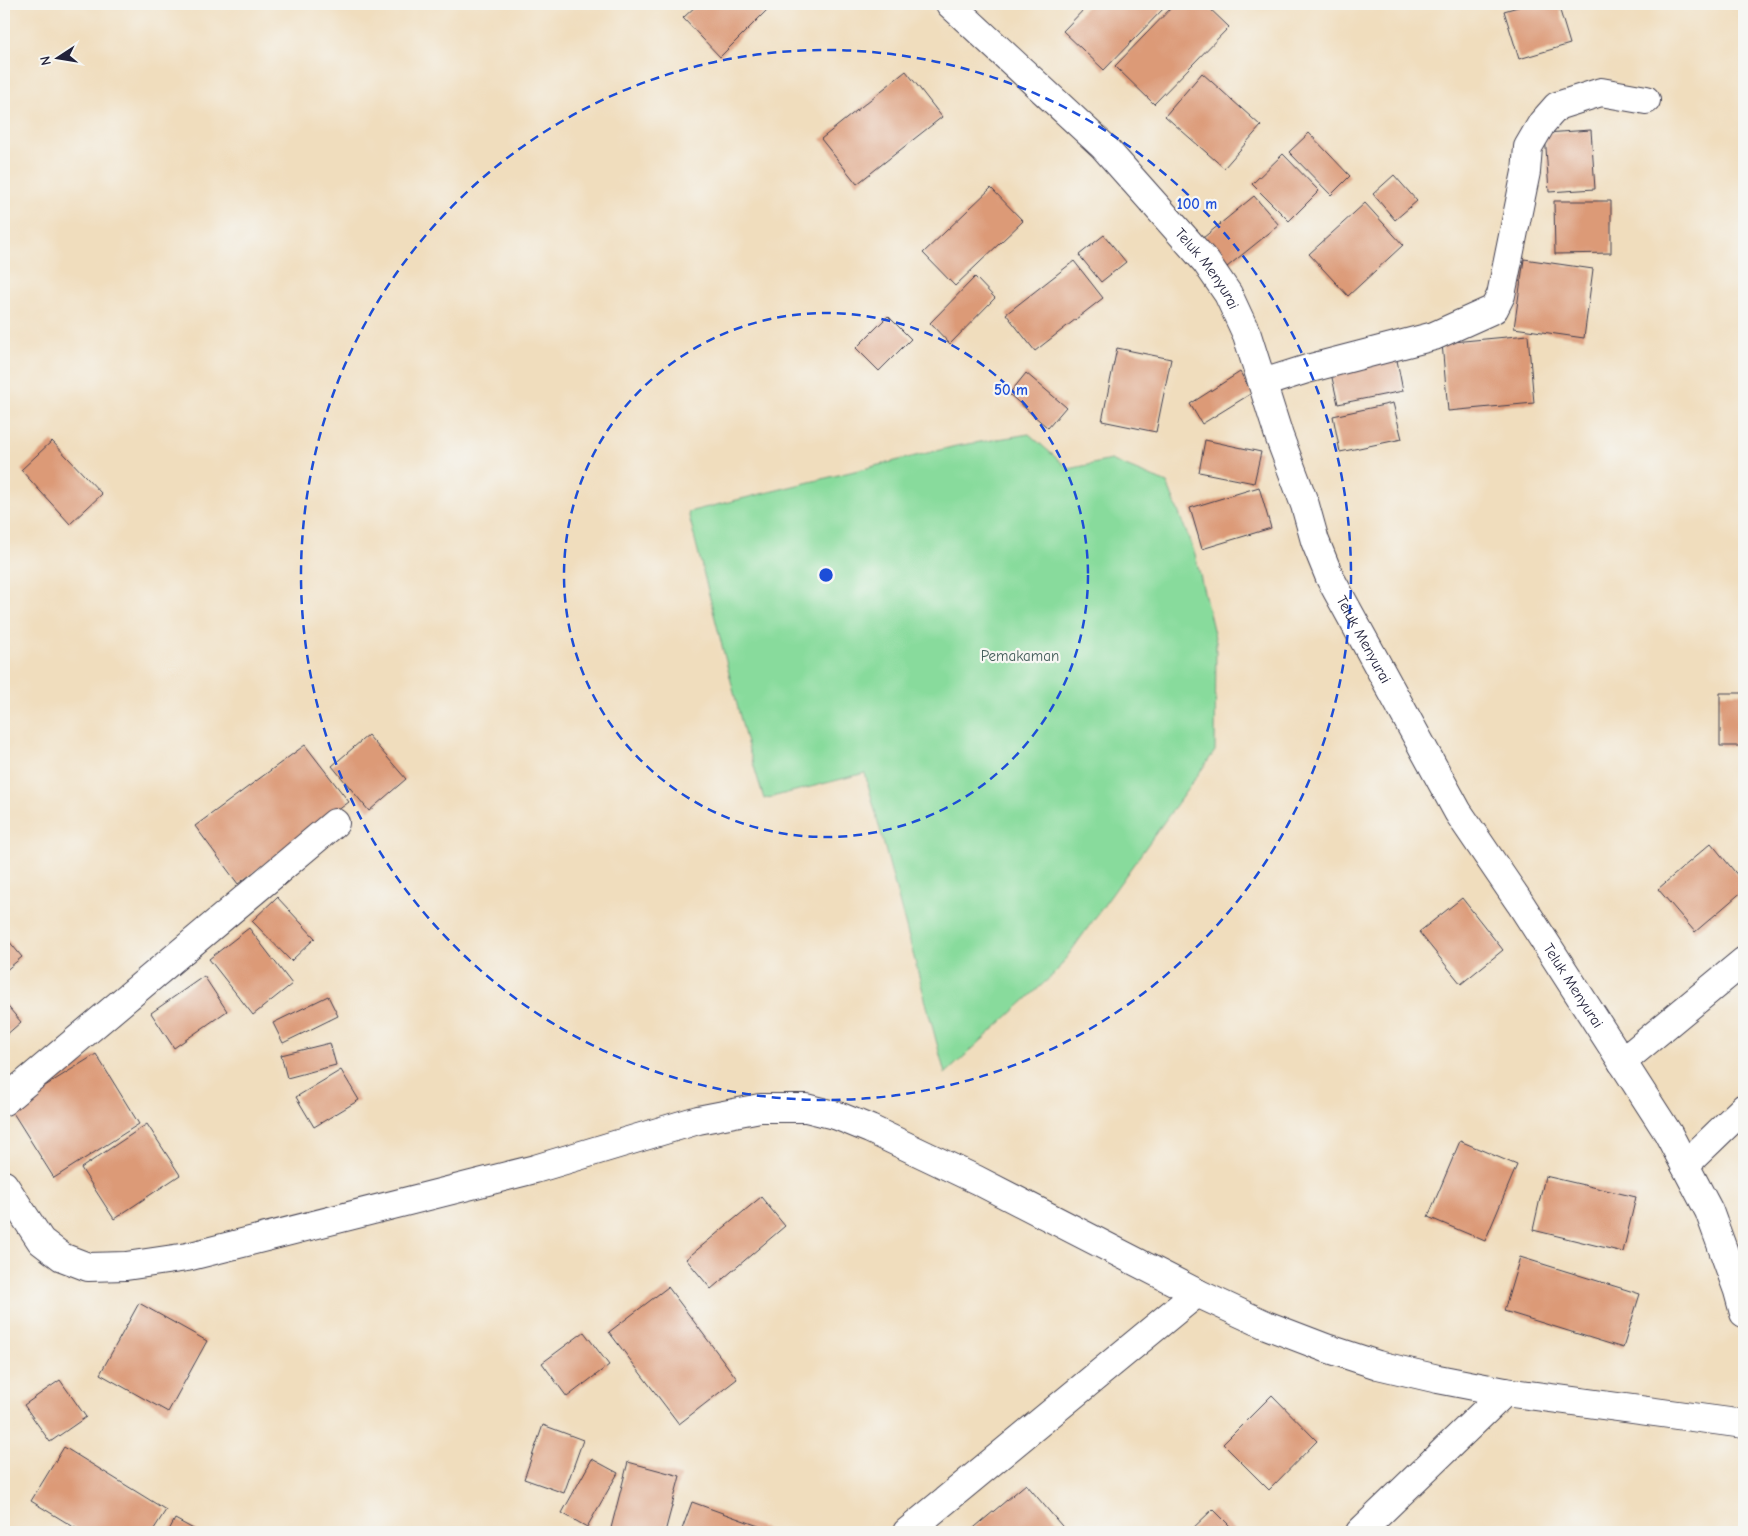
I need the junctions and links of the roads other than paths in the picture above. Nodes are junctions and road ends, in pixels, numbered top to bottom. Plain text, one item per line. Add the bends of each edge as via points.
1 (950, 4) edge
2 (1646, 100) dead end
3 (1263, 383) junction
4 (335, 823) dead end
5 (1744, 960) edge
6 (1622, 1062) junction
7 (4, 1101) edge
8 (1744, 1108) edge
9 (1685, 1165) junction
10 (4, 1185) edge
11 (1197, 1294) junction
12 (1744, 1313) edge
13 (1505, 1392) junction
14 (1744, 1424) edge
15 (907, 1532) edge
16 (1360, 1532) edge

1 - 3 street, Teluk Menyurai via 1103,146 1206,262 1228,294 1247,335
2 - 3 street via 1601,92 1558,106 1542,124 1528,147 1503,286 1494,309 1434,336
3 - 6 street, Teluk Menyurai via 1315,541 1354,624 1458,812
4 - 7 street
5 - 6 street
6 - 9 street, Teluk Menyurai via 1668,1132
8 - 9 street
9 - 12 street, Teluk Menyurai via 1709,1211
10 - 11 street via 41,1241 62,1257 88,1267 126,1266 216,1250 535,1168 698,1120 760,1108 806,1108 838,1116 978,1180
11 - 13 street via 1266,1325 1378,1365
11 - 15 street
13 - 14 street
13 - 16 street

